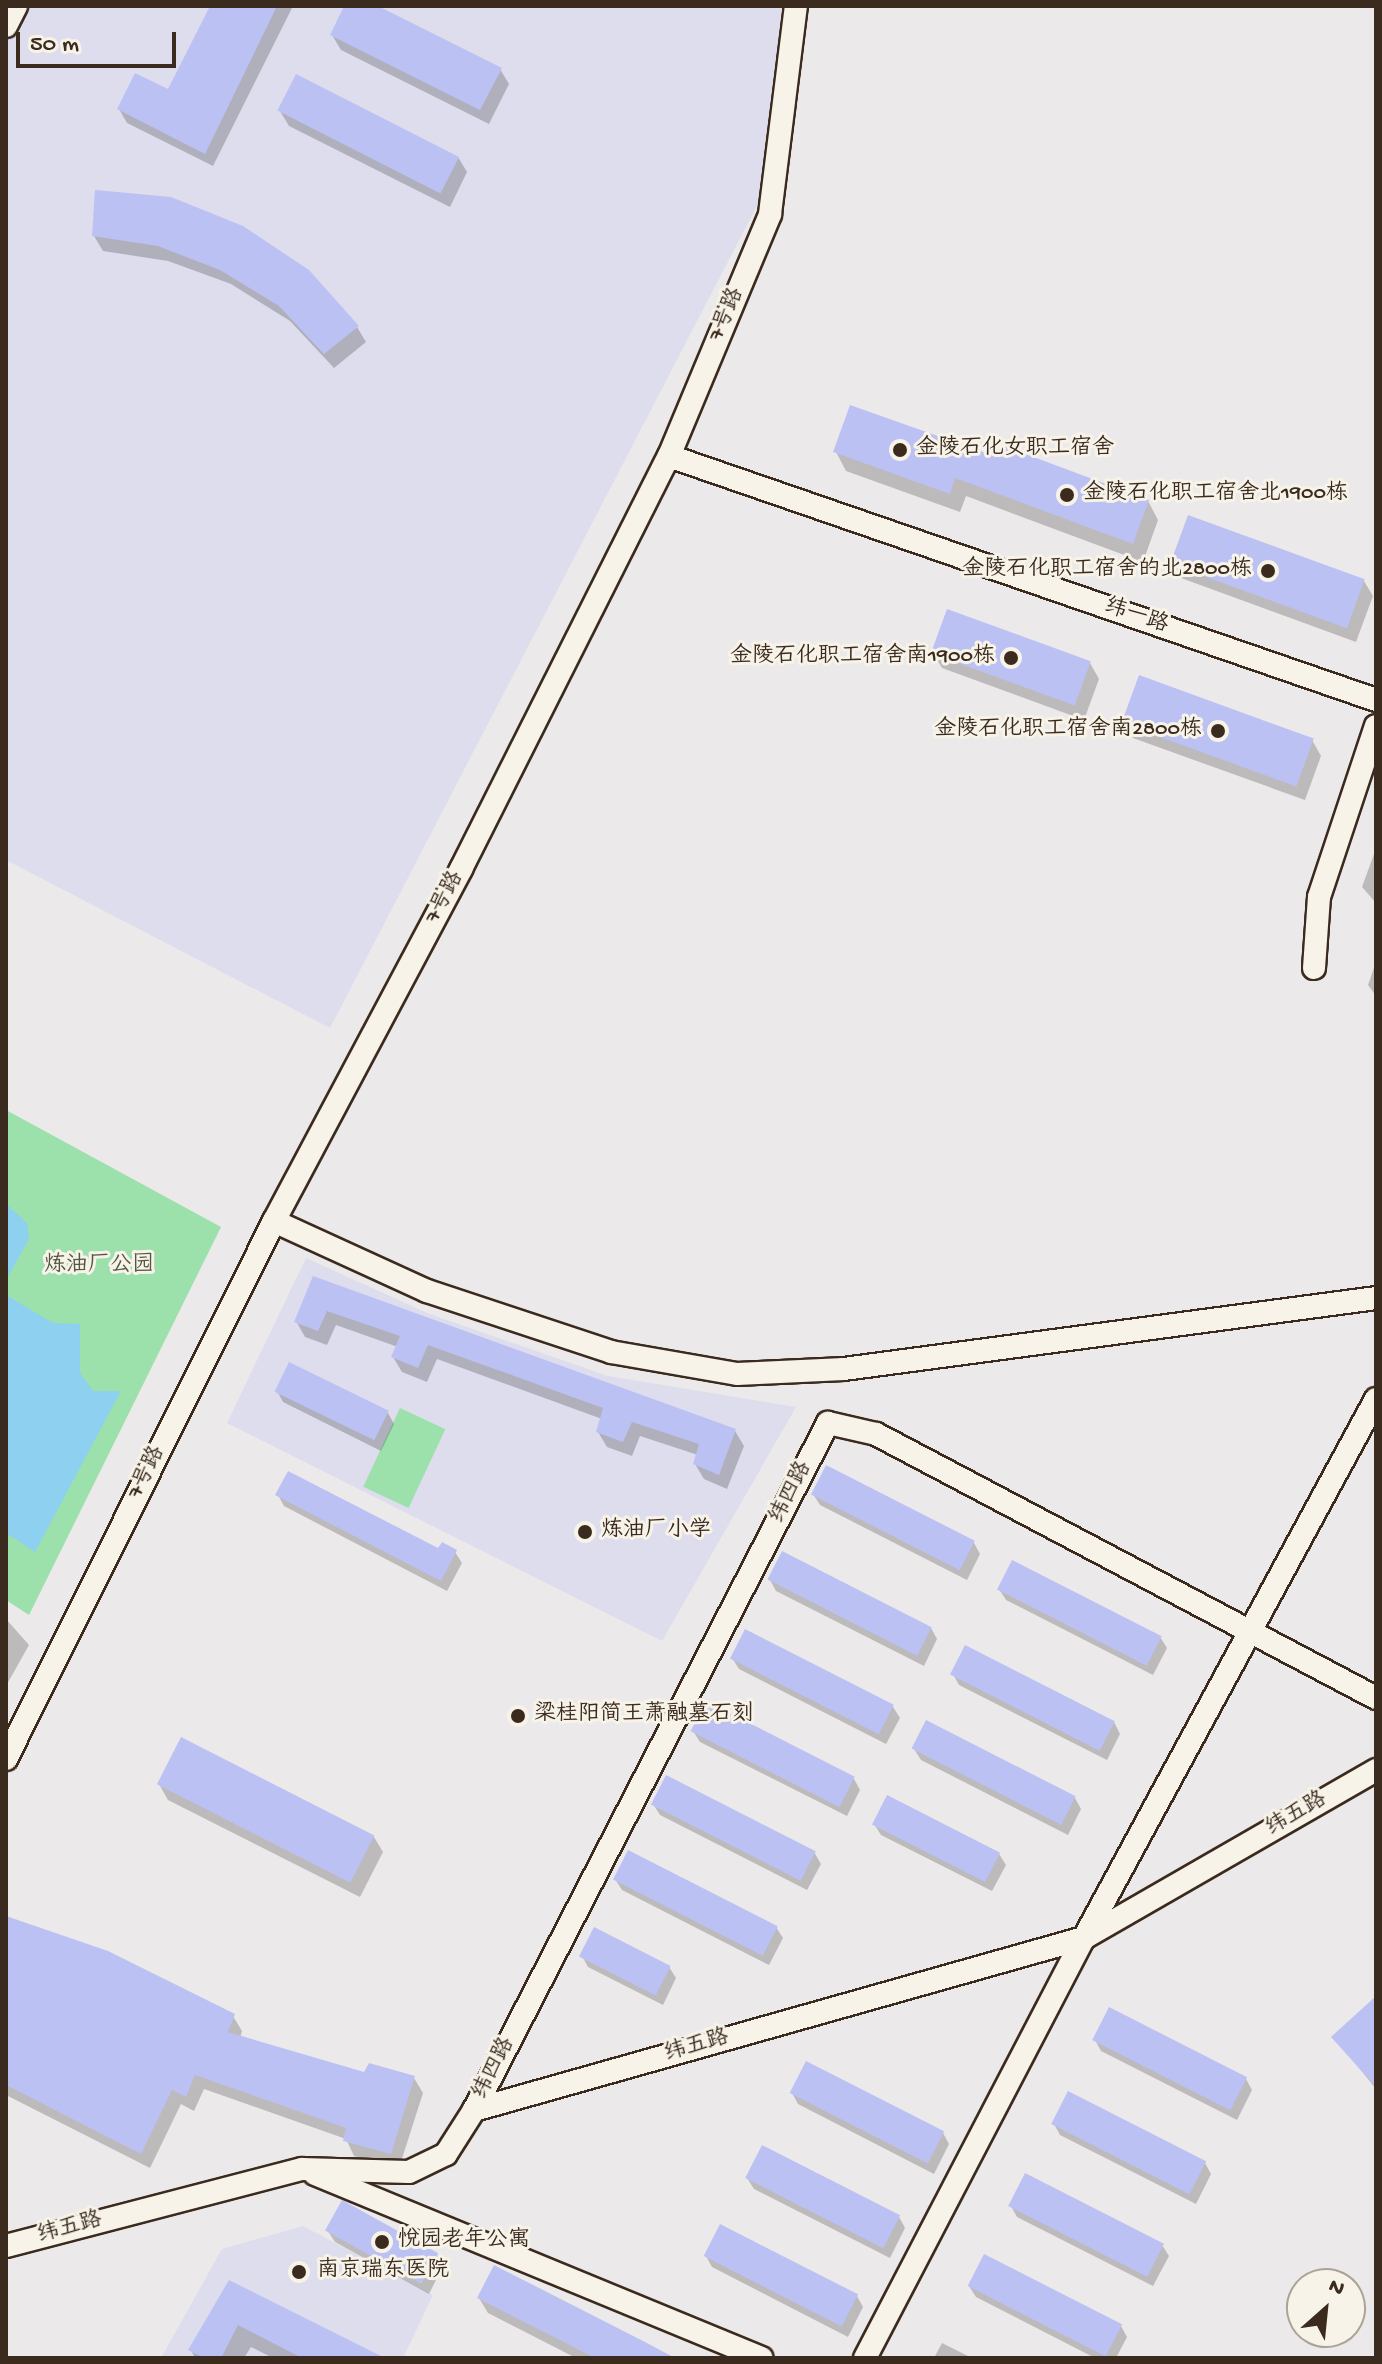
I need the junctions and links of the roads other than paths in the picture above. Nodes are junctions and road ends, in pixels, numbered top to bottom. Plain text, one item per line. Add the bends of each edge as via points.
1 (16, 6) edge
2 (796, 6) edge
3 (6, 26) edge
4 (669, 456) junction
5 (1376, 700) edge
6 (1376, 726) edge
7 (1314, 968) dead end
8 (274, 1221) junction
9 (1376, 1298) edge
10 (1376, 1399) edge
11 (1251, 1629) junction
12 (1376, 1698) edge
13 (6, 1759) edge
14 (1376, 1770) edge
15 (1084, 1938) junction
16 (474, 2110) junction
17 (302, 2169) junction
18 (6, 2246) edge
19 (762, 2358) edge
20 (865, 2358) edge

1 - 3 street
2 - 4 street, 7号路 via 770,214
4 - 5 street, 纬一路
4 - 8 street, 7号路 via 461,869
6 - 7 street via 1319,897
8 - 9 street via 427,1291 597,1348 737,1374 844,1369
8 - 13 street, 7号路
10 - 11 street
11 - 12 street, 纬四路
11 - 15 street
11 - 16 street, 纬四路 via 876,1434 828,1423
14 - 15 street, 纬五路
15 - 16 street, 纬五路
15 - 20 street
16 - 17 street, 纬五路 via 446,2154 409,2172
17 - 18 street, 纬五路
17 - 19 street

